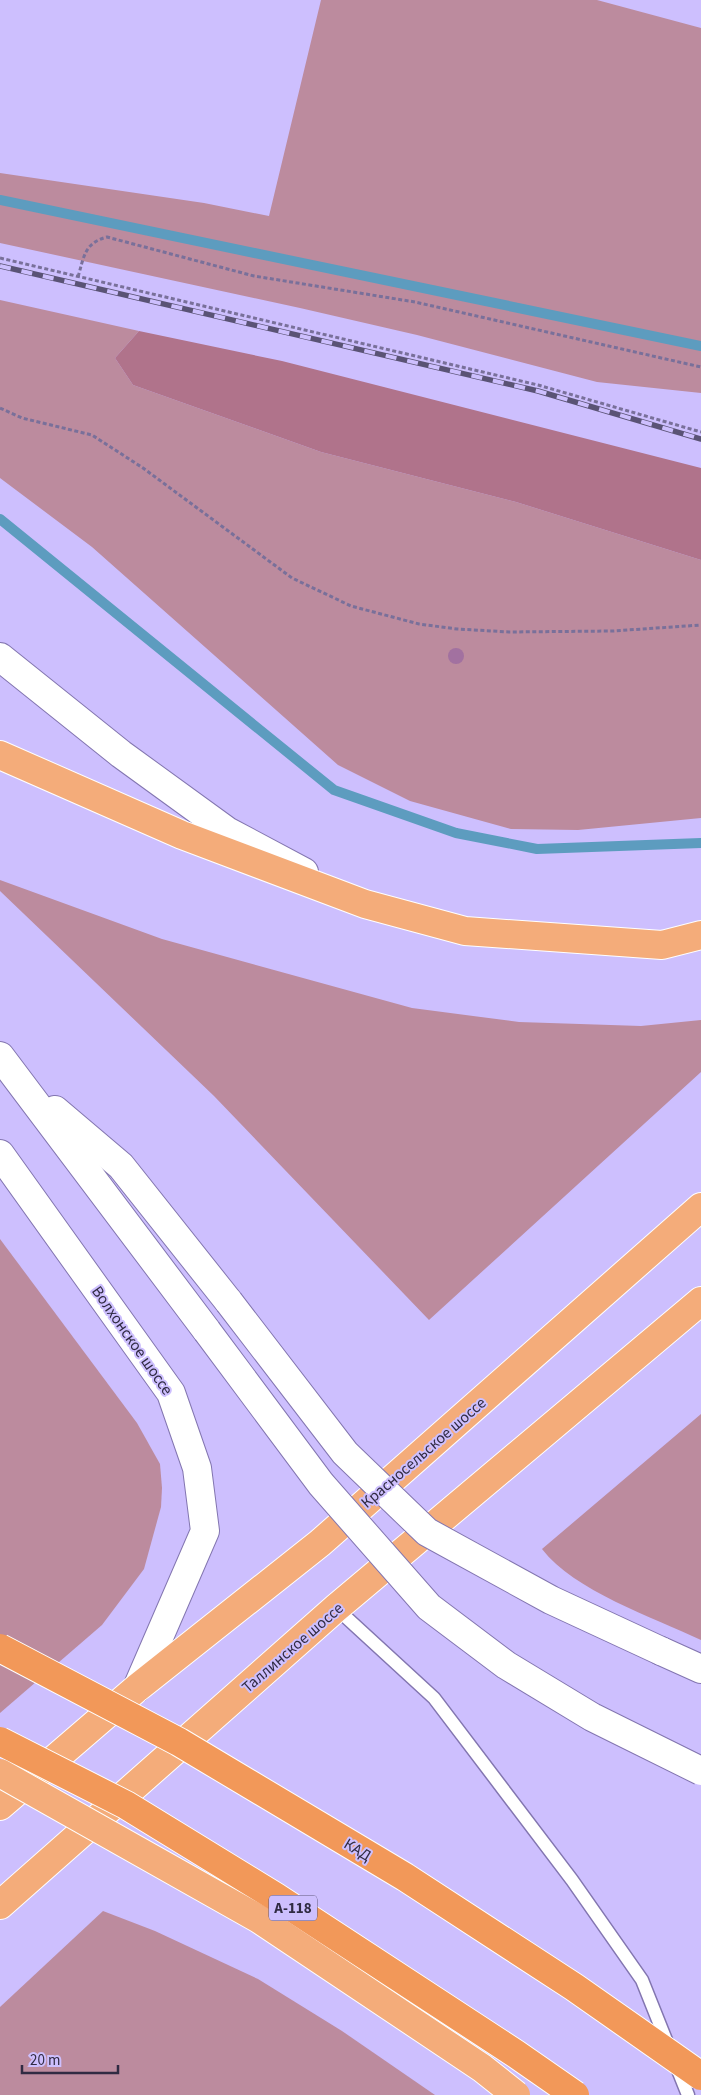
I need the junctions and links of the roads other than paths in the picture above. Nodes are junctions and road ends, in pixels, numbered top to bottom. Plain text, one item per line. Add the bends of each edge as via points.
1 (0, 657) edge
2 (0, 755) edge
3 (365, 904) junction
4 (701, 935) edge
5 (8, 1066) edge
6 (0, 1154) edge
7 (701, 1206) edge
8 (701, 1301) edge
9 (336, 1608) junction
10 (0, 1648) edge
11 (701, 1669) edge
12 (137, 1688) junction
13 (0, 1741) edge
14 (701, 1771) edge
15 (0, 1773) edge
16 (0, 1806) edge
17 (0, 1906) edge
18 (701, 2076) edge
19 (516, 2095) edge
20 (575, 2095) edge
21 (688, 2095) edge

1 - 3 main road via 121,754 228,830
2 - 3 highway via 182,835
3 - 4 highway via 466,932 662,945
5 - 11 main road, bridge via 121,1166 345,1453 427,1532 551,1600
5 - 14 main road, bridge via 321,1484 429,1607 506,1665 592,1717
6 - 12 main road, Волхонское шоссе via 172,1393 197,1468 205,1531
7 - 12 highway, Красносельское шоссе via 320,1543
8 - 9 highway, Таллинское шоссе
9 - 17 highway, Таллинское шоссе
9 - 21 lane via 434,1698 572,1880 642,1980
10 - 18 highway, КАД, bridge via 178,1742 405,1877 574,1987
12 - 16 highway
13 - 20 highway, А-118, bridge via 126,1805 259,1886
15 - 19 highway, bridge via 259,1918 482,2068

